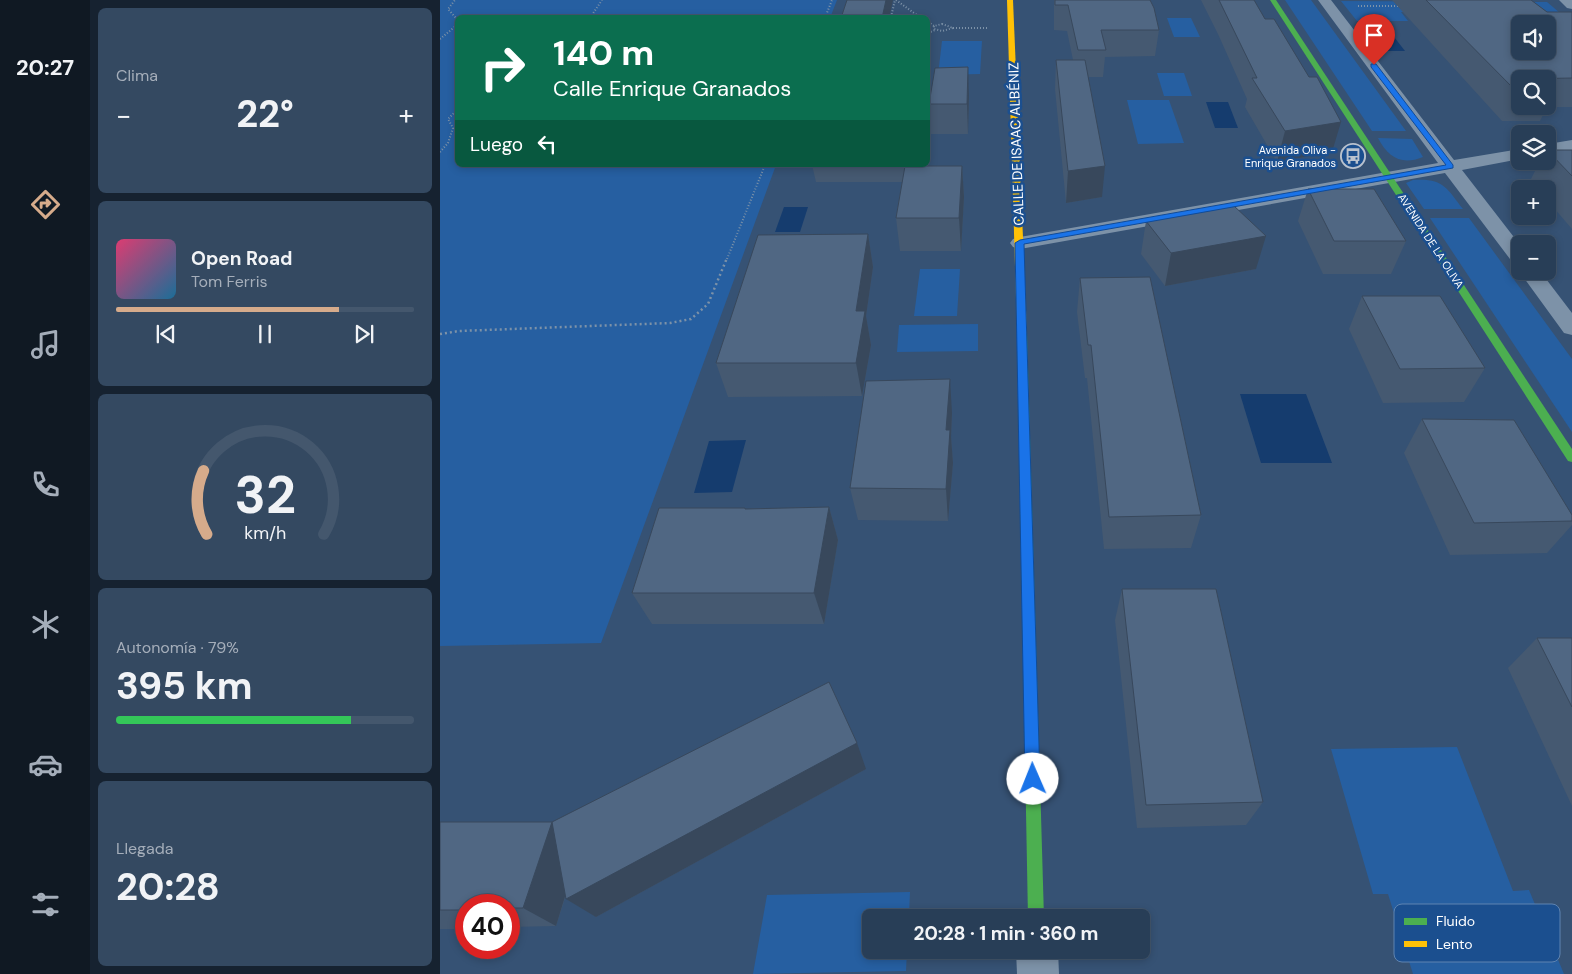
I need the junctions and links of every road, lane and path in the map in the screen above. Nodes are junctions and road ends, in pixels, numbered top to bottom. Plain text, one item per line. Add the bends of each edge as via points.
1 (455, 0) edge
2 (602, 0) edge
3 (832, 0) edge
4 (895, 0) edge
5 (1010, 0) edge
6 (1274, 0) edge
7 (1565, 0) edge
8 (1326, 3) edge
9 (1572, 5) edge
10 (1406, 6) dead end
11 (592, 15) edge
12 (826, 15) edge
13 (891, 15) edge
14 (917, 15) edge
15 (455, 17) edge
16 (930, 23) edge
17 (934, 26) junction
18 (455, 27) edge
19 (953, 28) junction
20 (992, 28) dead end
21 (935, 30) junction
22 (930, 32) edge
23 (440, 39) edge
24 (455, 112) edge
25 (1572, 145) edge
26 (1556, 148) edge
27 (440, 152) edge
28 (1511, 156) edge
29 (1450, 166) junction
30 (763, 167) edge
31 (1389, 176) junction
32 (1020, 243) junction
33 (1511, 247) edge
34 (1537, 280) edge
35 (1572, 328) edge
36 (440, 334) edge
37 (1572, 458) edge
38 (1036, 909) edge
39 (1037, 959) edge
40 (1038, 974) edge

1 - 15 path via 448,9
2 - 11 path
3 - 12 path
4 - 13 path
4 - 14 path
5 - 32 street, CALLE DE ISAAC ALBÉNIZ
6 - 31 street, AVENIDA DE LA OLIVA
7 - 9 street
8 - 10 path
8 - 29 street
16 - 17 path
17 - 19 path via 946,24
17 - 21 path
18 - 23 path
19 - 20 path
19 - 21 path
21 - 22 path
24 - 27 path via 448,119 453,128 448,143
25 - 26 street
28 - 29 street
29 - 31 street
29 - 33 street
30 - 36 path via 708,304 691,318 670,323
31 - 32 street
31 - 37 street, AVENIDA DE LA OLIVA
32 - 38 street, CALLE DE ISAAC ALBÉNIZ
34 - 35 street
39 - 40 street

